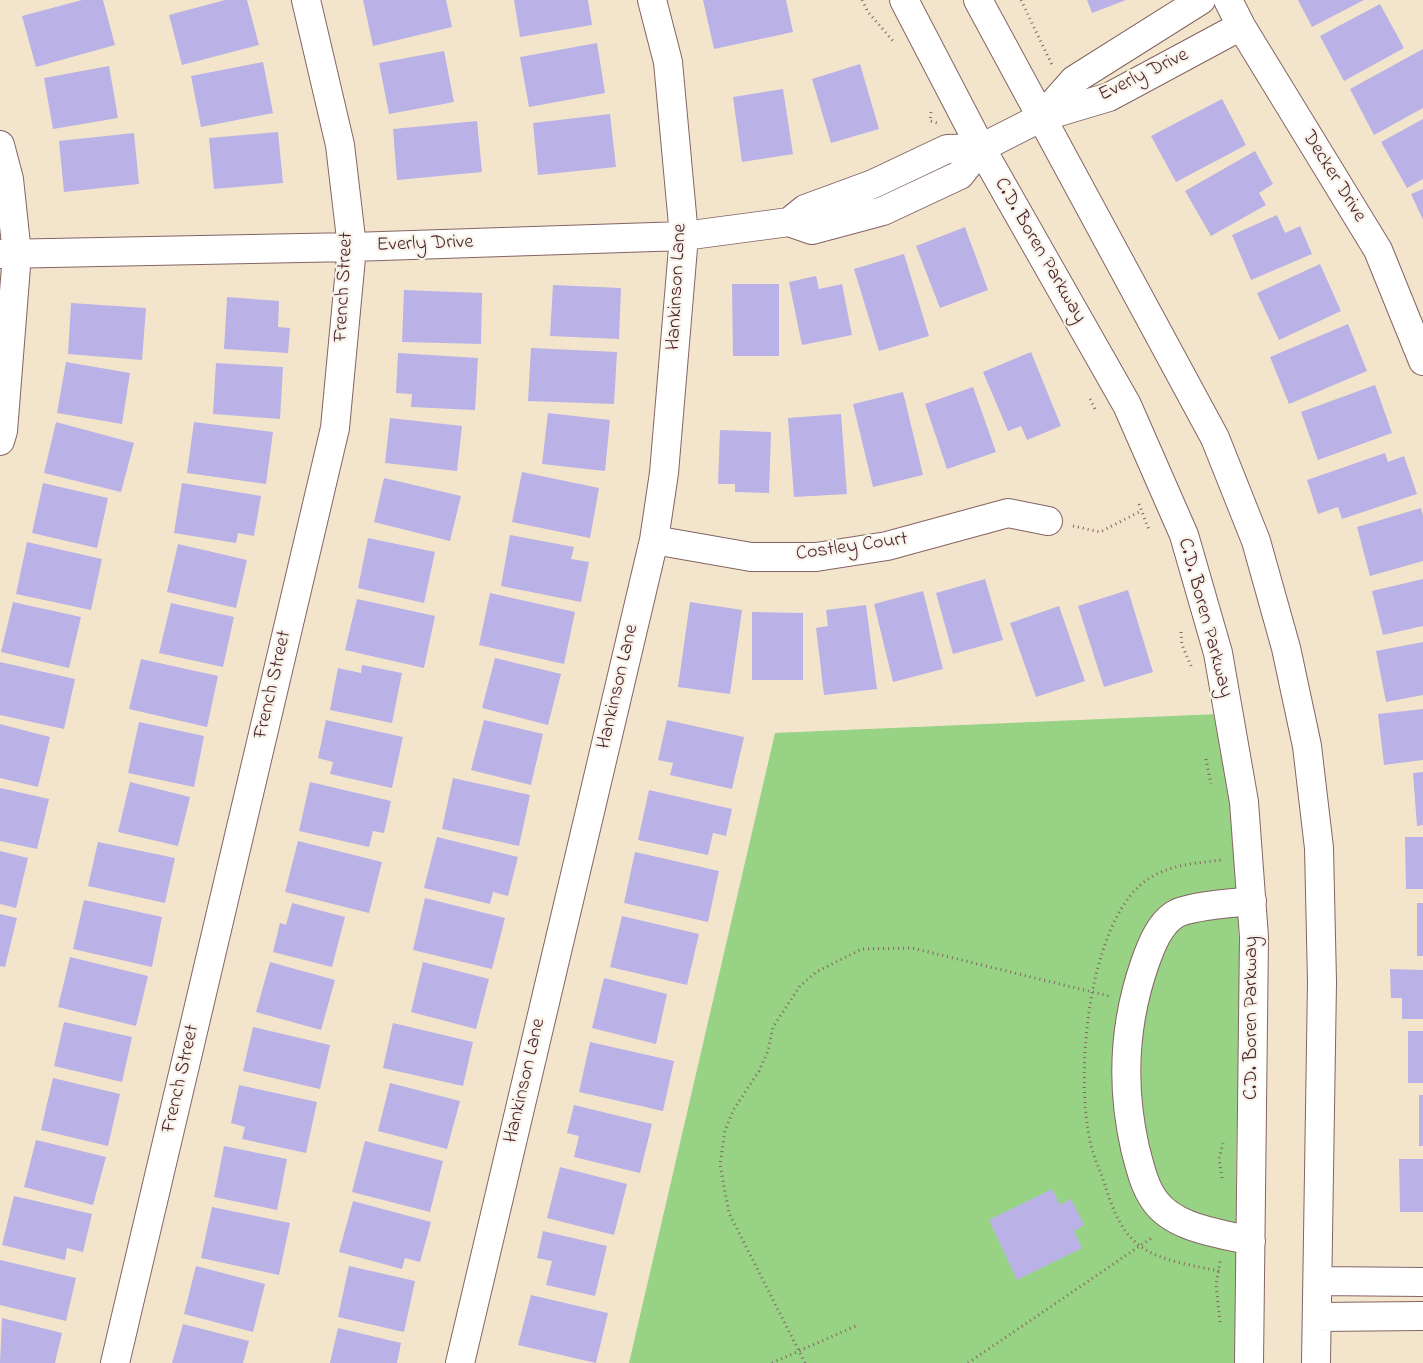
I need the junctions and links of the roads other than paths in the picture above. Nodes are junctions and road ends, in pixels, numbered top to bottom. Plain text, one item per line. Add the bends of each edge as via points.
1 (306, 0) edge
2 (652, 0) edge
3 (904, 0) edge
4 (978, 0) edge
5 (1201, 0) edge
6 (1228, 0) edge
7 (1241, 26) junction
8 (1042, 116) junction
9 (0, 145) edge
10 (968, 148) junction
11 (684, 236) junction
12 (352, 247) junction
13 (8, 254) edge
14 (1423, 361) edge
15 (0, 441) edge
16 (1048, 521) road end
17 (654, 540) junction
18 (1252, 901) junction
19 (1238, 1238) junction
20 (1318, 1282) junction
21 (1423, 1282) edge
22 (1423, 1316) edge
23 (1317, 1317) junction
24 (115, 1363) edge
25 (460, 1363) edge
26 (1250, 1363) edge
27 (1316, 1363) edge

1 - 12 street, French Street via 340,145
2 - 11 street, Hankinson Lane via 668,62
3 - 10 street, C.D. Boren Parkway
4 - 8 street
5 - 8 street, Everly Drive via 1074,80
6 - 7 street, Decker Drive
7 - 8 street, Everly Drive via 1108,97
7 - 14 street, Decker Drive via 1378,250
8 - 10 street, Everly Drive
8 - 20 street via 1214,438 1256,541 1286,648 1307,746 1319,848 1322,982
9 - 13 street via 9,179
10 - 11 street, Everly Drive via 960,175 883,211 812,230 789,222
10 - 18 street, C.D. Boren Parkway via 1127,405 1184,535 1218,653 1244,802
11 - 12 street, Everly Drive
11 - 17 street, Hankinson Lane via 664,473
12 - 13 street, Everly Drive
12 - 24 street, French Street via 335,428
13 - 15 street via 3,431
16 - 17 street, Costley Court via 1008,513 888,546 816,557 751,557
17 - 25 street, Hankinson Lane
18 - 19 street, C.D. Boren Parkway via 1254,937
18 - 19 street via 1186,910 1174,915 1152,943 1133,1002 1125,1055 1127,1107 1146,1184 1155,1202 1168,1215 1179,1220
19 - 26 street, C.D. Boren Parkway
20 - 21 street
20 - 23 street
22 - 23 street
23 - 27 street

